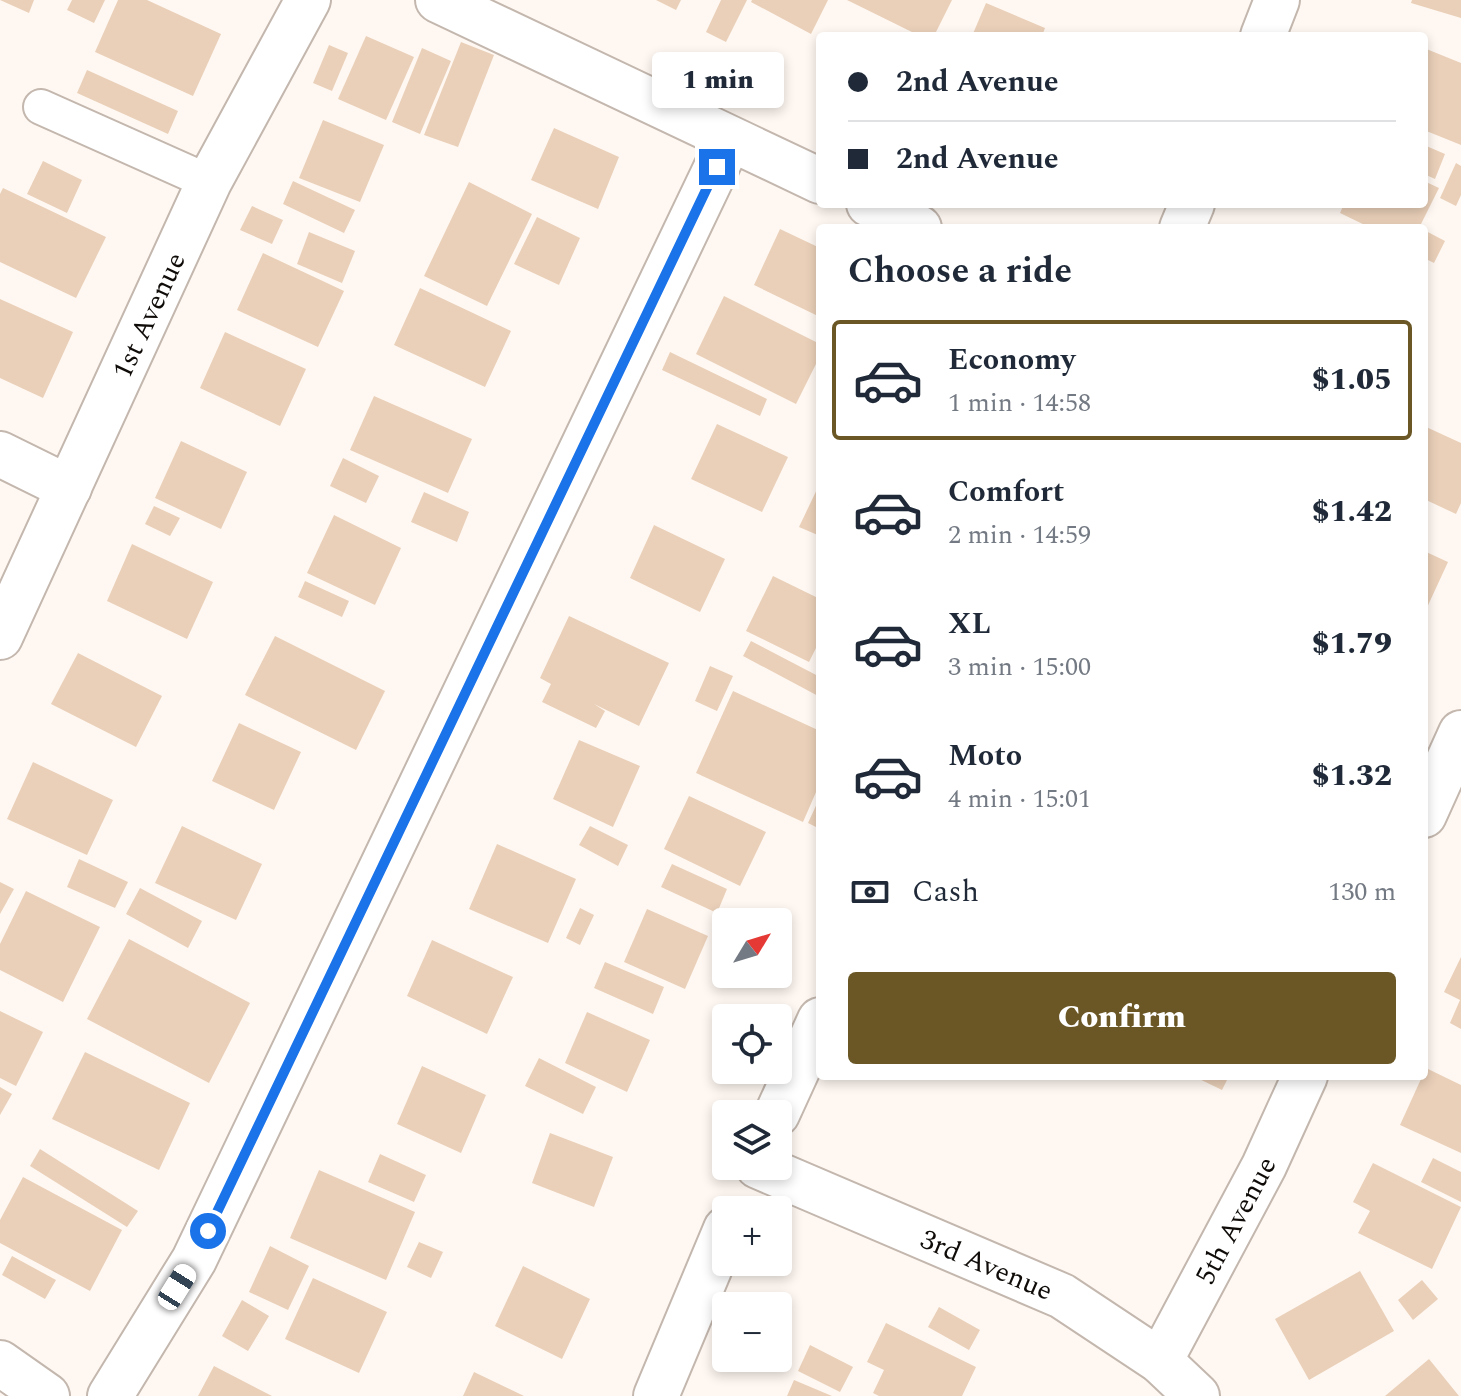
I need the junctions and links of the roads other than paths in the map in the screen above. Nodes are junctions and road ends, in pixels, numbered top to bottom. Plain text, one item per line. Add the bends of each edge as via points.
1 (308, 0) edge
2 (438, 0) edge
3 (1277, 0) edge
4 (1265, 32) edge
5 (41, 107) dead end
6 (730, 139) junction
7 (816, 179) edge
8 (209, 182) junction
9 (877, 208) edge
10 (911, 224) edge
11 (0, 454) edge
12 (69, 488) junction
13 (0, 637) edge
14 (1461, 733) edge
15 (1428, 806) edge
16 (816, 1029) edge
17 (1303, 1080) edge
18 (783, 1100) edge
19 (788, 1180) edge
20 (712, 1262) edge
21 (1160, 1361) junction
22 (0, 1363) edge
23 (47, 1396) edge
24 (110, 1396) edge
25 (656, 1396) edge
26 (1197, 1396) edge

1 - 8 street, 1st Avenue
2 - 6 street
3 - 4 street
5 - 8 lane
6 - 7 street
6 - 24 street via 194,1260
8 - 12 street, 1st Avenue
9 - 10 street
11 - 12 street
12 - 13 street, 1st Avenue
14 - 15 street
16 - 18 street
17 - 21 street, 5th Avenue via 1264,1166
19 - 21 street, 3rd Avenue via 1062,1296
20 - 25 street
21 - 26 street, 3rd Avenue
22 - 23 street

